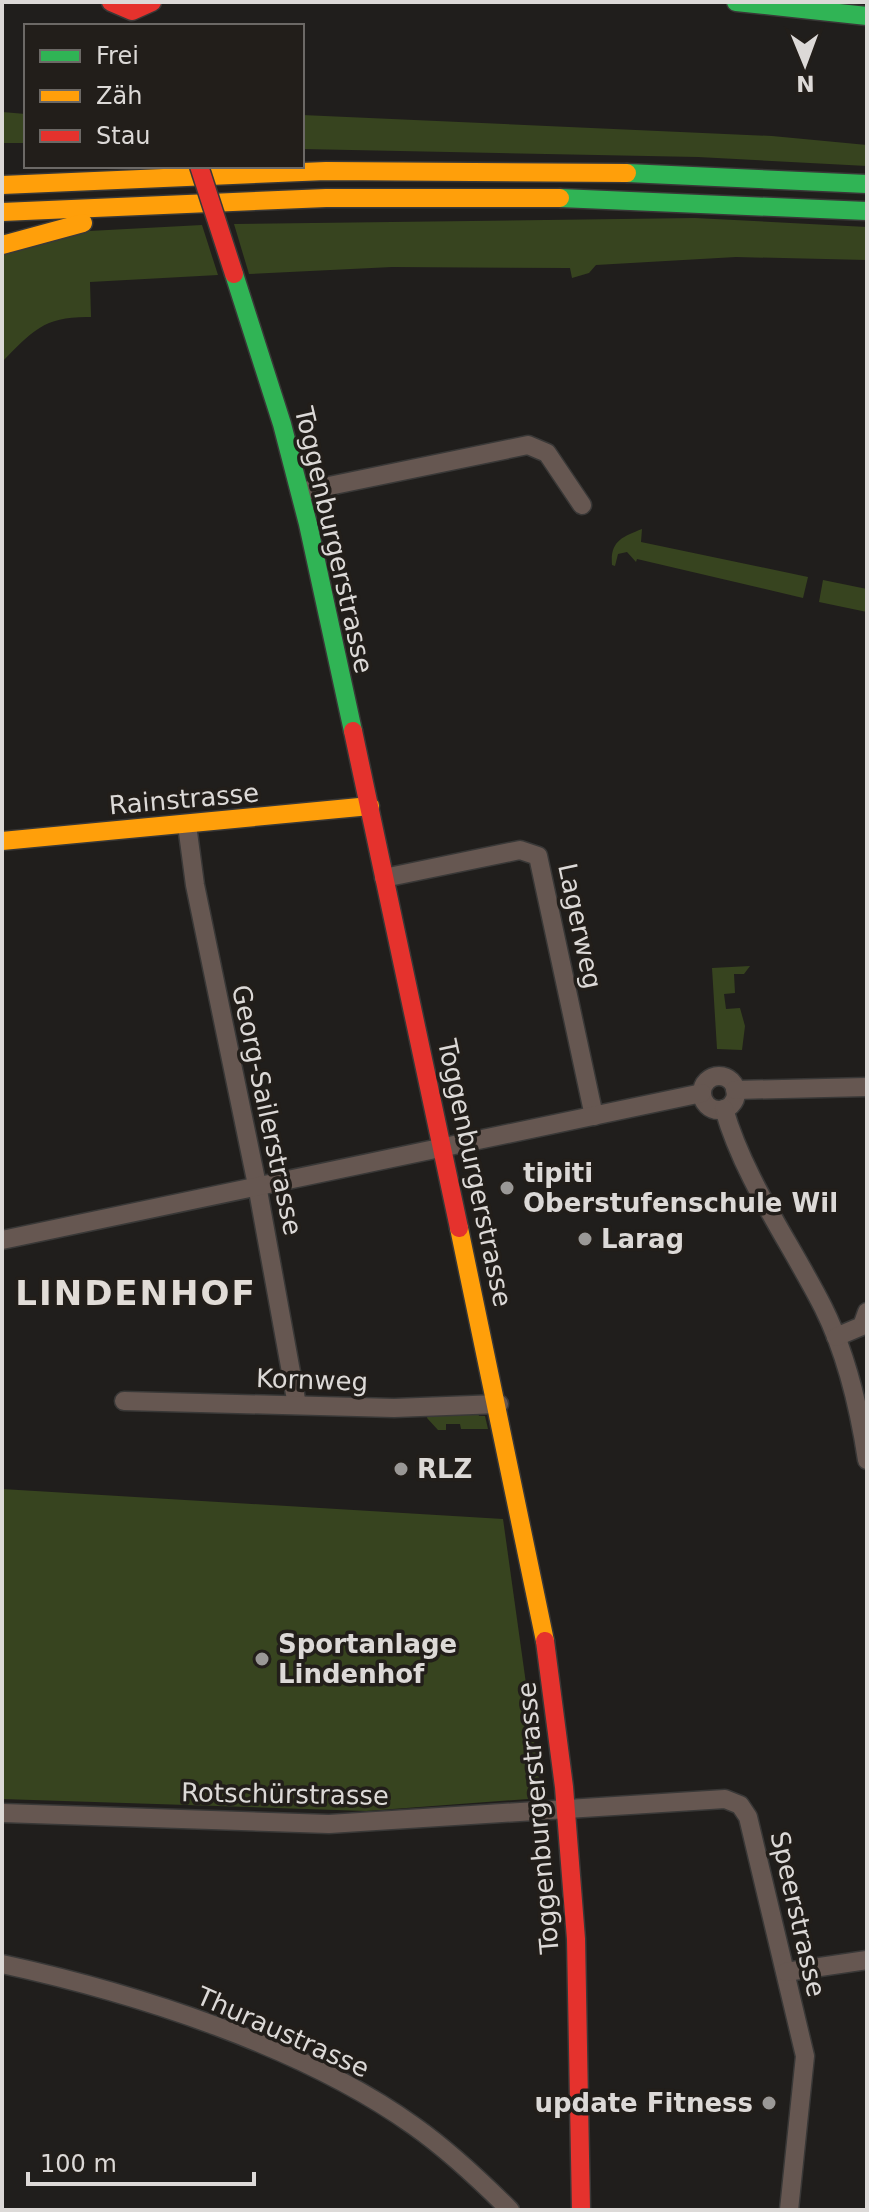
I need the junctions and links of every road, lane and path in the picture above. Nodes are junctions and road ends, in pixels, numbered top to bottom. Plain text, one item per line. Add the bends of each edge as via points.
1 (152, 2) edge
2 (736, 2) edge
3 (118, 6) edge
4 (867, 16) edge
5 (135, 24) edge
6 (157, 24) edge
7 (2, 167) edge
8 (200, 168) edge
9 (167, 177) junction
10 (867, 184) edge
11 (2, 185) edge
12 (277, 198) junction
13 (867, 211) edge
14 (2, 212) edge
15 (2, 245) edge
16 (300, 492) junction
17 (582, 505) dead end
18 (370, 806) junction
19 (187, 825) junction
20 (2, 841) edge
21 (384, 878) junction
22 (867, 1087) edge
23 (735, 1090) junction
24 (702, 1093) junction
25 (724, 1109) junction
26 (594, 1116) junction
27 (443, 1147) junction
28 (257, 1185) junction
29 (2, 1240) edge
30 (867, 1312) edge
31 (836, 1337) junction
32 (124, 1401) dead end
33 (499, 1404) junction
34 (297, 1405) junction
35 (867, 1460) edge
36 (568, 1809) junction
37 (2, 1813) edge
38 (867, 1960) edge
39 (2, 1964) edge
40 (786, 1972) junction
41 (510, 2210) edge
42 (581, 2210) edge
43 (789, 2210) edge

1 - 3 main road via 139,10
1 - 6 main road
2 - 4 main road
3 - 5 main road
7 - 9 main road
8 - 16 main road, Toggenburgerstrasse, bridge
9 - 10 main road via 528,171
9 - 11 main road
12 - 13 main road via 603,198
12 - 14 main road
12 - 15 main road via 94,221
16 - 17 street via 528,445 547,453
16 - 18 main road, Toggenburgerstrasse
18 - 19 main road, Rainstrasse
18 - 21 main road, Toggenburgerstrasse
19 - 20 main road, Rainstrasse
19 - 28 street, Georg-Sailerstrasse
21 - 26 street, Lagerweg via 520,850 538,856
21 - 27 main road, Toggenburgerstrasse
22 - 23 street
23 - 24 street via 730,1081 717,1076 708,1080
23 - 25 street
24 - 25 street via 709,1106
24 - 26 street
25 - 31 street via 743,1159
26 - 27 street
27 - 28 street
27 - 33 main road, Toggenburgerstrasse
28 - 29 street
28 - 34 street, Georg-Sailerstrasse
30 - 31 street via 862,1326
31 - 35 street via 852,1382
32 - 34 street, Kornweg
33 - 34 street, Kornweg
33 - 36 main road, Toggenburgerstrasse via 543,1625
36 - 37 street, Rotschürstrasse via 329,1824
36 - 40 street, Speerstrasse via 725,1799 740,1805 748,1817
36 - 42 main road, Toggenburgerstrasse via 580,2035
38 - 40 street
39 - 41 street, Thuraustrasse via 148,2003 294,2060 413,2125
40 - 43 street, Speerstrasse via 805,2056

